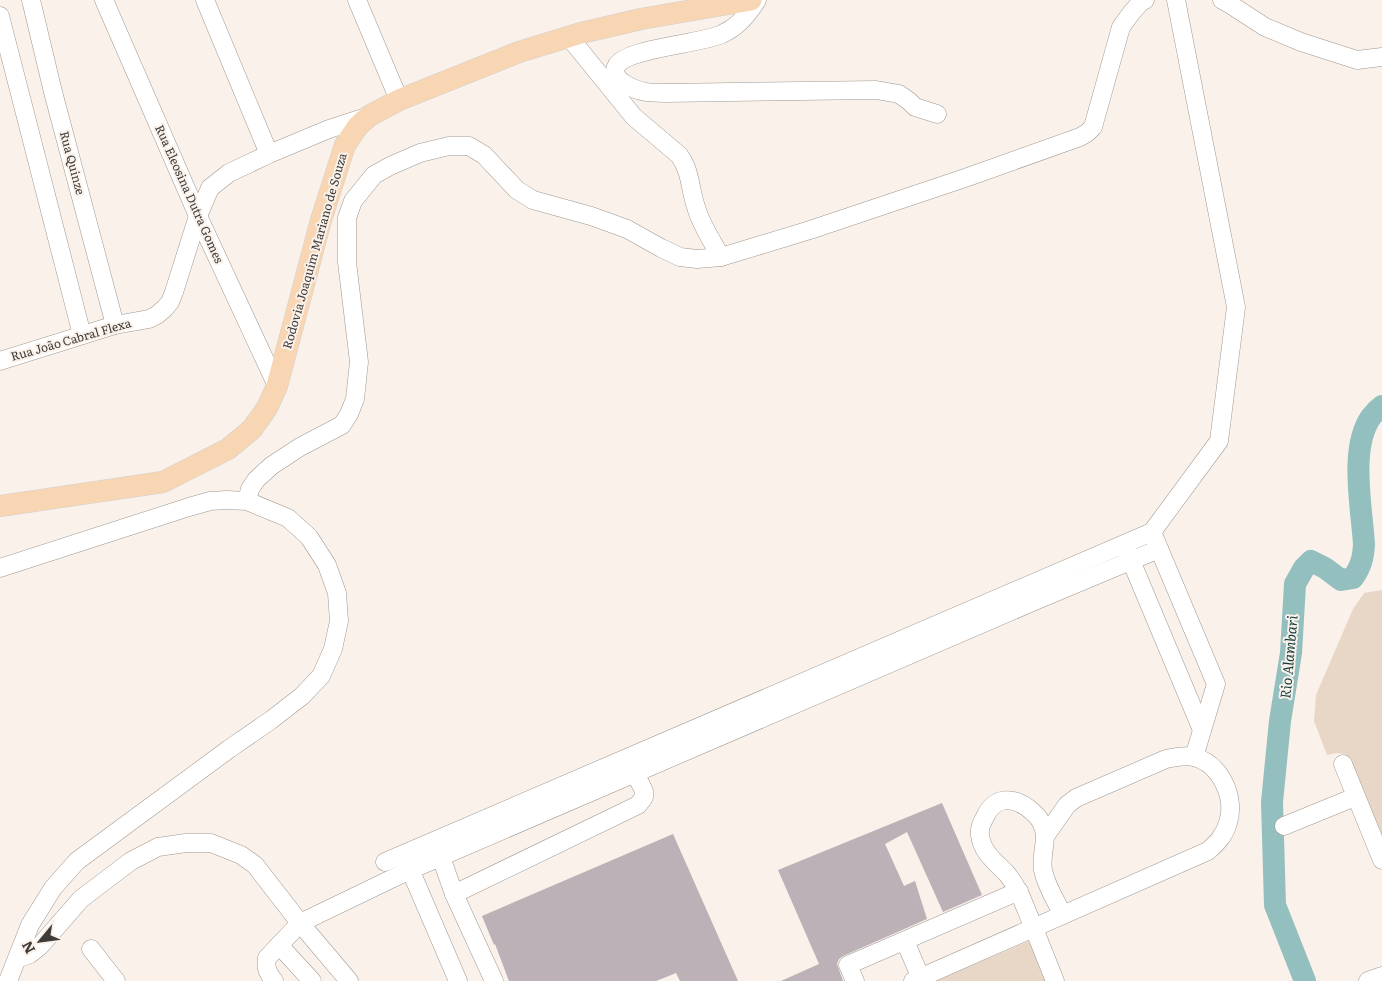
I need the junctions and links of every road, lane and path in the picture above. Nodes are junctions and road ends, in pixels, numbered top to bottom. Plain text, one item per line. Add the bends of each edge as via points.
1 (31, 0) edge
2 (104, 0) edge
3 (205, 0) edge
4 (356, 0) edge
5 (757, 0) edge
6 (1145, 0) edge
7 (1176, 0) edge
8 (1222, 0) edge
9 (740, 1) edge
10 (0, 16) edge
11 (569, 37) junction
12 (1382, 57) edge
13 (399, 100) junction
14 (937, 114) dead end
15 (369, 116) junction
16 (269, 154) junction
17 (198, 216) junction
18 (720, 257) junction
19 (115, 325) junction
20 (82, 335) junction
21 (0, 361) edge
22 (277, 386) junction
23 (247, 501) junction
24 (0, 506) edge
25 (1152, 532) junction
26 (1124, 544) junction
27 (1159, 550) junction
28 (1130, 561) junction
29 (0, 568) edge
30 (1032, 593) junction
31 (1202, 730) junction
32 (1194, 757) junction
33 (1343, 764) dead end
34 (631, 765) junction
35 (1355, 797) junction
36 (1284, 826) dead end
37 (1046, 835) junction
38 (436, 849) junction
39 (1382, 860) edge
40 (386, 862) dead end
41 (407, 862) junction
42 (1018, 892) junction
43 (454, 894) junction
44 (1063, 915) junction
45 (300, 923) junction
46 (1034, 928) junction
47 (905, 941) junction
48 (279, 945) junction
49 (91, 949) dead end
50 (17, 959) junction
51 (1382, 976) edge
52 (918, 980) edge
53 (8, 981) edge
54 (116, 981) edge
55 (274, 981) edge
56 (312, 981) edge
57 (349, 981) edge
58 (458, 981) edge
59 (494, 981) edge
60 (855, 981) edge
61 (1055, 981) edge
62 (1368, 981) edge

1 - 19 street, Rua Quinze
2 - 17 street, Rua Eleosina Dutra Gomes
3 - 16 street
4 - 13 street
5 - 14 street via 748,15 721,35 650,50 621,60 615,72 618,79 644,92 665,93 876,90 899,94 914,107
6 - 18 street via 1121,27 1093,127 1087,133 974,175
7 - 25 street via 1236,307 1220,441
8 - 12 street via 1265,28 1301,42 1357,60
9 - 11 main road, Rodovia Joaquim Mariano de Souza via 640,19
10 - 20 street
11 - 13 main road, Rodovia Joaquim Mariano de Souza via 519,52
11 - 18 street via 634,117 683,161 696,207
13 - 15 main road, Rodovia Joaquim Mariano de Souza
15 - 16 street, Rua João Cabral Flexa
15 - 22 main road, Rodovia Joaquim Mariano de Souza via 345,145 321,220
16 - 17 street, Rua João Cabral Flexa via 229,173 210,188
17 - 19 street, Rua João Cabral Flexa via 170,302 148,319
17 - 22 street, Rua Eleosina Dutra Gomes
18 - 23 street via 680,257 627,229 533,200 517,190 484,155 469,146 420,152 390,166 374,175 354,201 347,218 347,262 359,362 355,399 349,414 342,425 270,466 250,489
19 - 20 street, Rua João Cabral Flexa
20 - 21 street, Rua João Cabral Flexa
22 - 24 main road, Rodovia Joaquim Mariano de Souza via 252,429 228,449 162,482
23 - 29 street via 210,501
23 - 50 street via 288,518 309,537 327,565 337,593 339,621 333,649 322,676 271,720 77,861 54,888 30,925
25 - 26 street
25 - 27 street
26 - 28 street
26 - 30 street
27 - 28 street
27 - 31 street via 1216,684
28 - 30 street
28 - 31 street
30 - 34 street
31 - 32 street
32 - 37 street via 1166,759 1076,798 1062,811
32 - 44 street via 1207,763 1220,776 1227,791 1231,805 1220,841 1208,851
33 - 35 street
34 - 38 street
34 - 43 street via 644,791 638,805
35 - 36 street
35 - 39 street
37 - 42 street via 1035,814 1012,800 998,801 984,817 979,834 987,855 1007,874
37 - 44 street via 1043,870
38 - 41 street
38 - 43 street
40 - 41 street
41 - 45 street
41 - 58 street
42 - 46 street
42 - 47 street
43 - 59 street
44 - 46 street
45 - 48 street
45 - 50 street via 255,865 241,855 211,843 186,843 158,847 131,860 81,899 40,946
45 - 57 street
46 - 52 street
46 - 61 street
47 - 52 street
47 - 60 street via 848,965
48 - 55 street via 267,958 266,964
48 - 56 street
49 - 54 street
50 - 53 street
51 - 62 street

